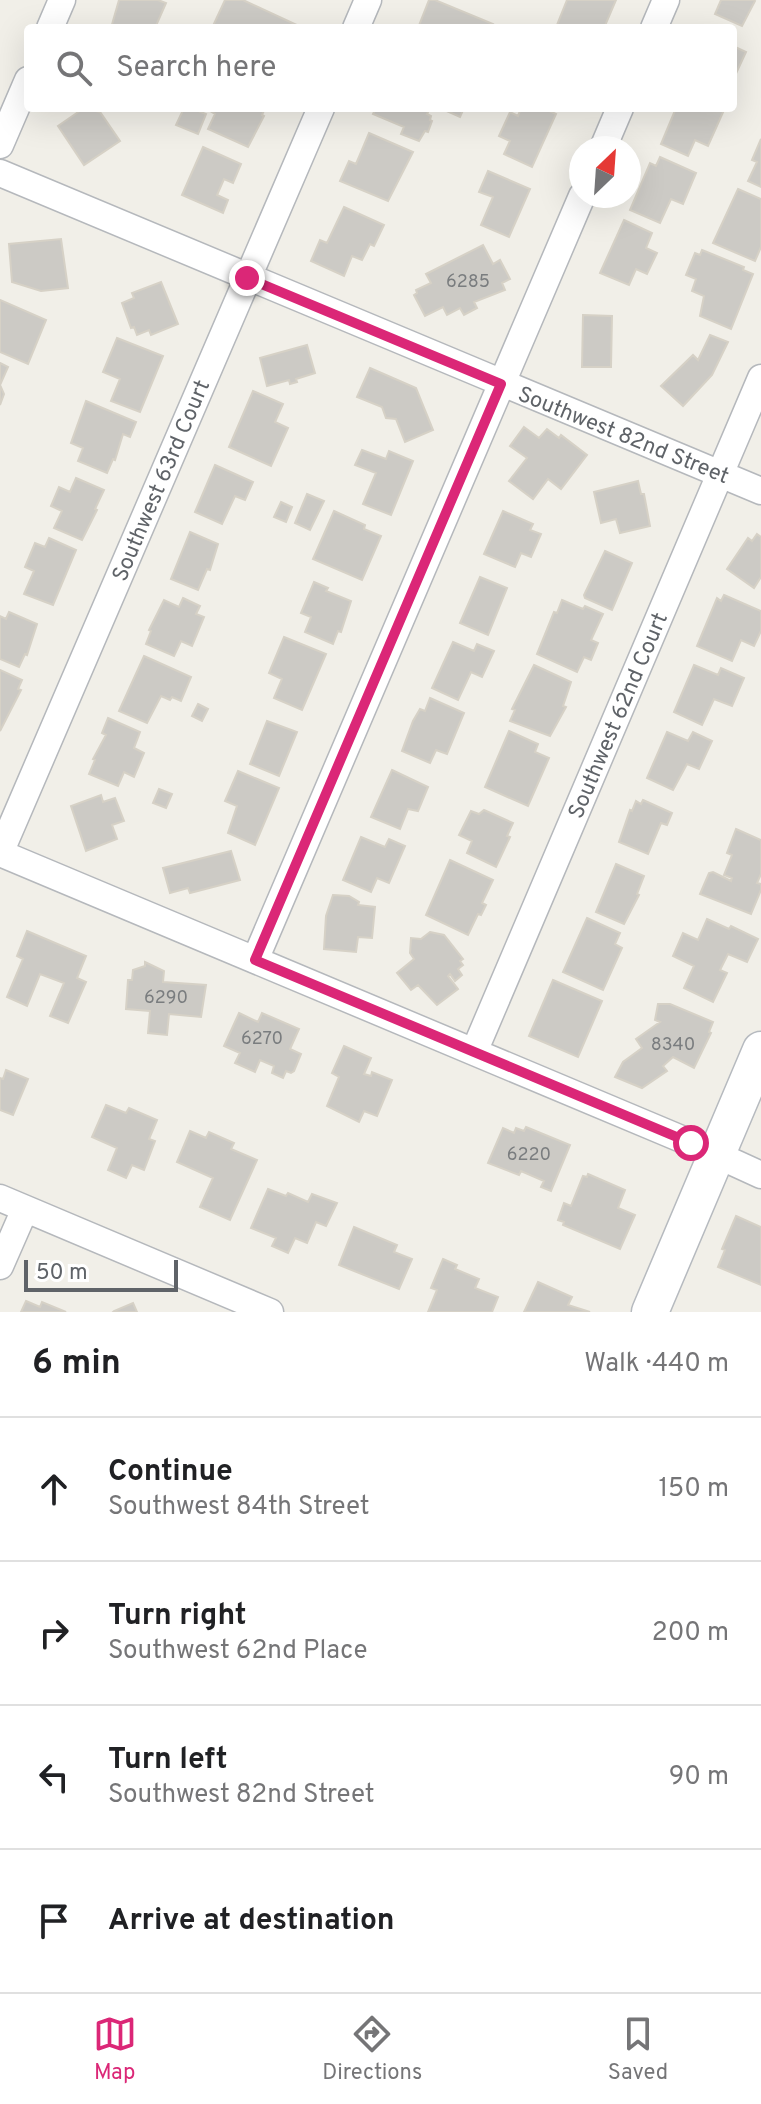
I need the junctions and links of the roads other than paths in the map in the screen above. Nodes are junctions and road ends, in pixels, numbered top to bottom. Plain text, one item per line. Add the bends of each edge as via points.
1 (62, 0) edge
2 (368, 0) edge
3 (666, 0) edge
4 (52, 24) edge
5 (358, 24) edge
6 (656, 24) edge
7 (24, 89) edge
8 (319, 112) edge
9 (618, 112) edge
10 (608, 136) edge
11 (0, 145) edge
12 (0, 173) edge
13 (577, 208) edge
14 (247, 278) junction
15 (761, 378) edge
16 (501, 384) junction
17 (720, 474) junction
18 (761, 491) edge
19 (0, 853) edge
20 (255, 960) junction
21 (761, 1050) edge
22 (474, 1052) junction
23 (718, 1155) junction
24 (761, 1175) edge
25 (0, 1198) edge
26 (25, 1209) junction
27 (0, 1266) edge
28 (270, 1312) edge
29 (650, 1312) edge

1 - 4 street
2 - 5 street
3 - 6 street
7 - 11 street
8 - 14 street, Southwest 63rd Court
9 - 10 street
12 - 14 street, Southwest 82nd Street
13 - 16 street
14 - 16 street, Southwest 82nd Street
14 - 19 street, Southwest 63rd Court
15 - 17 street, Southwest 62nd Court
16 - 17 street, Southwest 82nd Street
16 - 20 street
17 - 18 street, Southwest 82nd Street
17 - 22 street, Southwest 62nd Court
19 - 20 street
20 - 22 street
21 - 23 street
22 - 23 street
23 - 24 street
23 - 29 street
25 - 26 street
26 - 27 street
26 - 28 street

